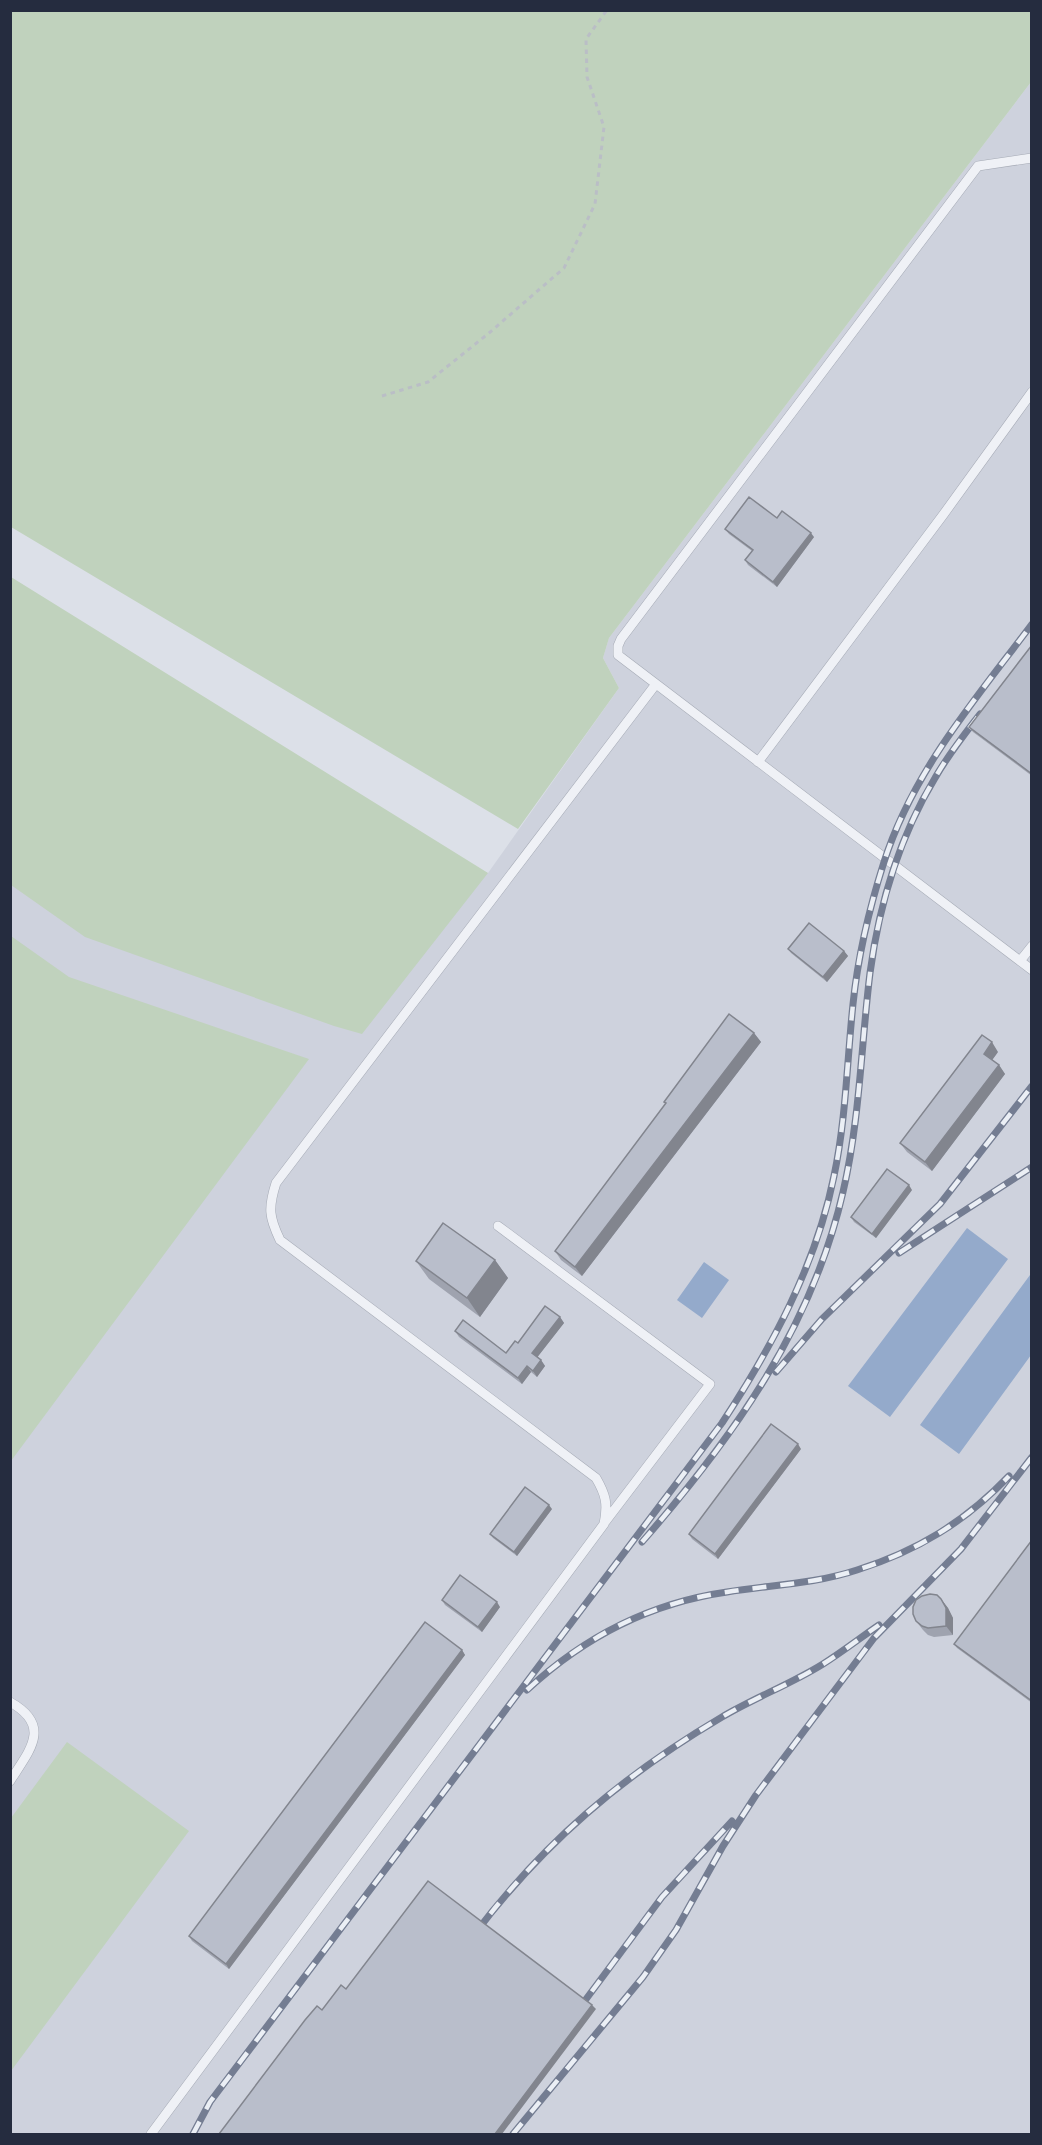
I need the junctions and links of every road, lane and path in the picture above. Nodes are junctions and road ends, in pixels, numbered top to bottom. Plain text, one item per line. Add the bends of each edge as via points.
1 (607, 10) edge
2 (1032, 158) edge
3 (1032, 392) edge
4 (382, 396) dead end
5 (656, 684) junction
6 (758, 762) junction
7 (1032, 946) edge
8 (1020, 961) junction
9 (1032, 970) edge
10 (498, 1226) dead end
11 (604, 1524) junction
12 (10, 1702) edge
13 (10, 1781) edge
14 (152, 2134) edge

1 - 4 path via 586,39 588,77 604,127 594,204 564,268 428,382
2 - 5 lane via 978,166 621,639 618,655
3 - 6 lane
5 - 6 lane
5 - 11 lane via 276,1183 269,1203 280,1240 596,1478 604,1491 607,1508
6 - 8 lane
7 - 8 lane
8 - 9 lane
10 - 11 lane via 710,1384
11 - 14 lane
12 - 13 lane via 31,1720 36,1735

